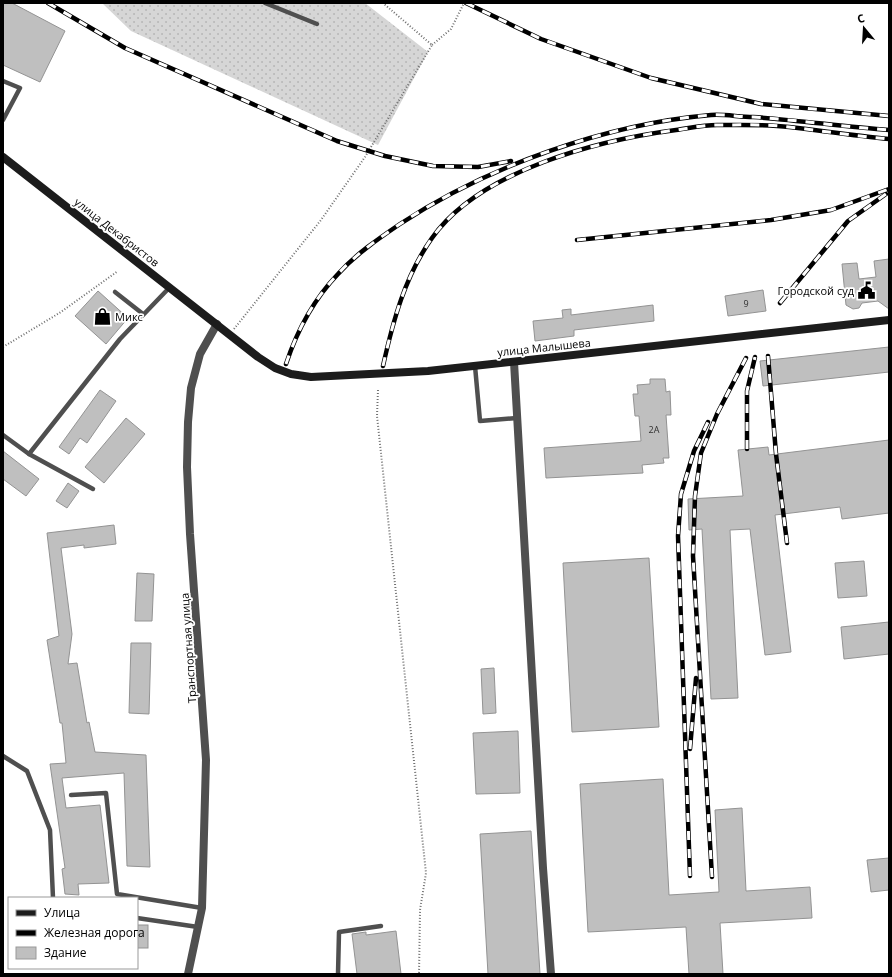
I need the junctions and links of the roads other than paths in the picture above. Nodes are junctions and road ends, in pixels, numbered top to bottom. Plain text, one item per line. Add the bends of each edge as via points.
1 (265, 3) edge
2 (317, 24) dead end
3 (3, 81) edge
4 (3, 120) edge
5 (3, 157) edge
6 (170, 287) junction
7 (115, 292) dead end
8 (143, 314) junction
9 (889, 320) edge
10 (217, 324) junction
11 (514, 362) junction
12 (475, 366) junction
13 (517, 418) junction
14 (3, 435) edge
15 (29, 454) junction
16 (94, 490) dead end
17 (3, 756) edge
18 (72, 795) dead end
19 (53, 897) edge
20 (135, 897) edge
21 (138, 897) edge
22 (202, 908) junction
23 (138, 918) edge
24 (381, 926) dead end
25 (198, 927) junction
26 (188, 974) edge
27 (338, 974) edge
28 (551, 974) edge

1 - 2 lane
3 - 4 lane via 20,88
5 - 6 main road, улица Декабристов
6 - 8 lane
6 - 10 main road, улица Декабристов
7 - 8 lane
8 - 15 lane via 120,338
9 - 11 main road, улица Малышева
10 - 12 main road, улица Малышева via 275,368 290,374 355,376
10 - 22 street, Транспортная улица via 200,354 191,388 187,467 206,760
11 - 12 main road, улица Малышева
11 - 13 street
12 - 13 lane via 480,421
13 - 28 street
14 - 15 lane
15 - 16 lane
17 - 19 lane via 27,771 50,830
18 - 20 lane via 106,793 117,894
21 - 22 lane
22 - 25 street, Транспортная улица
23 - 25 lane
24 - 27 lane via 339,932
25 - 26 street, Транспортная улица

